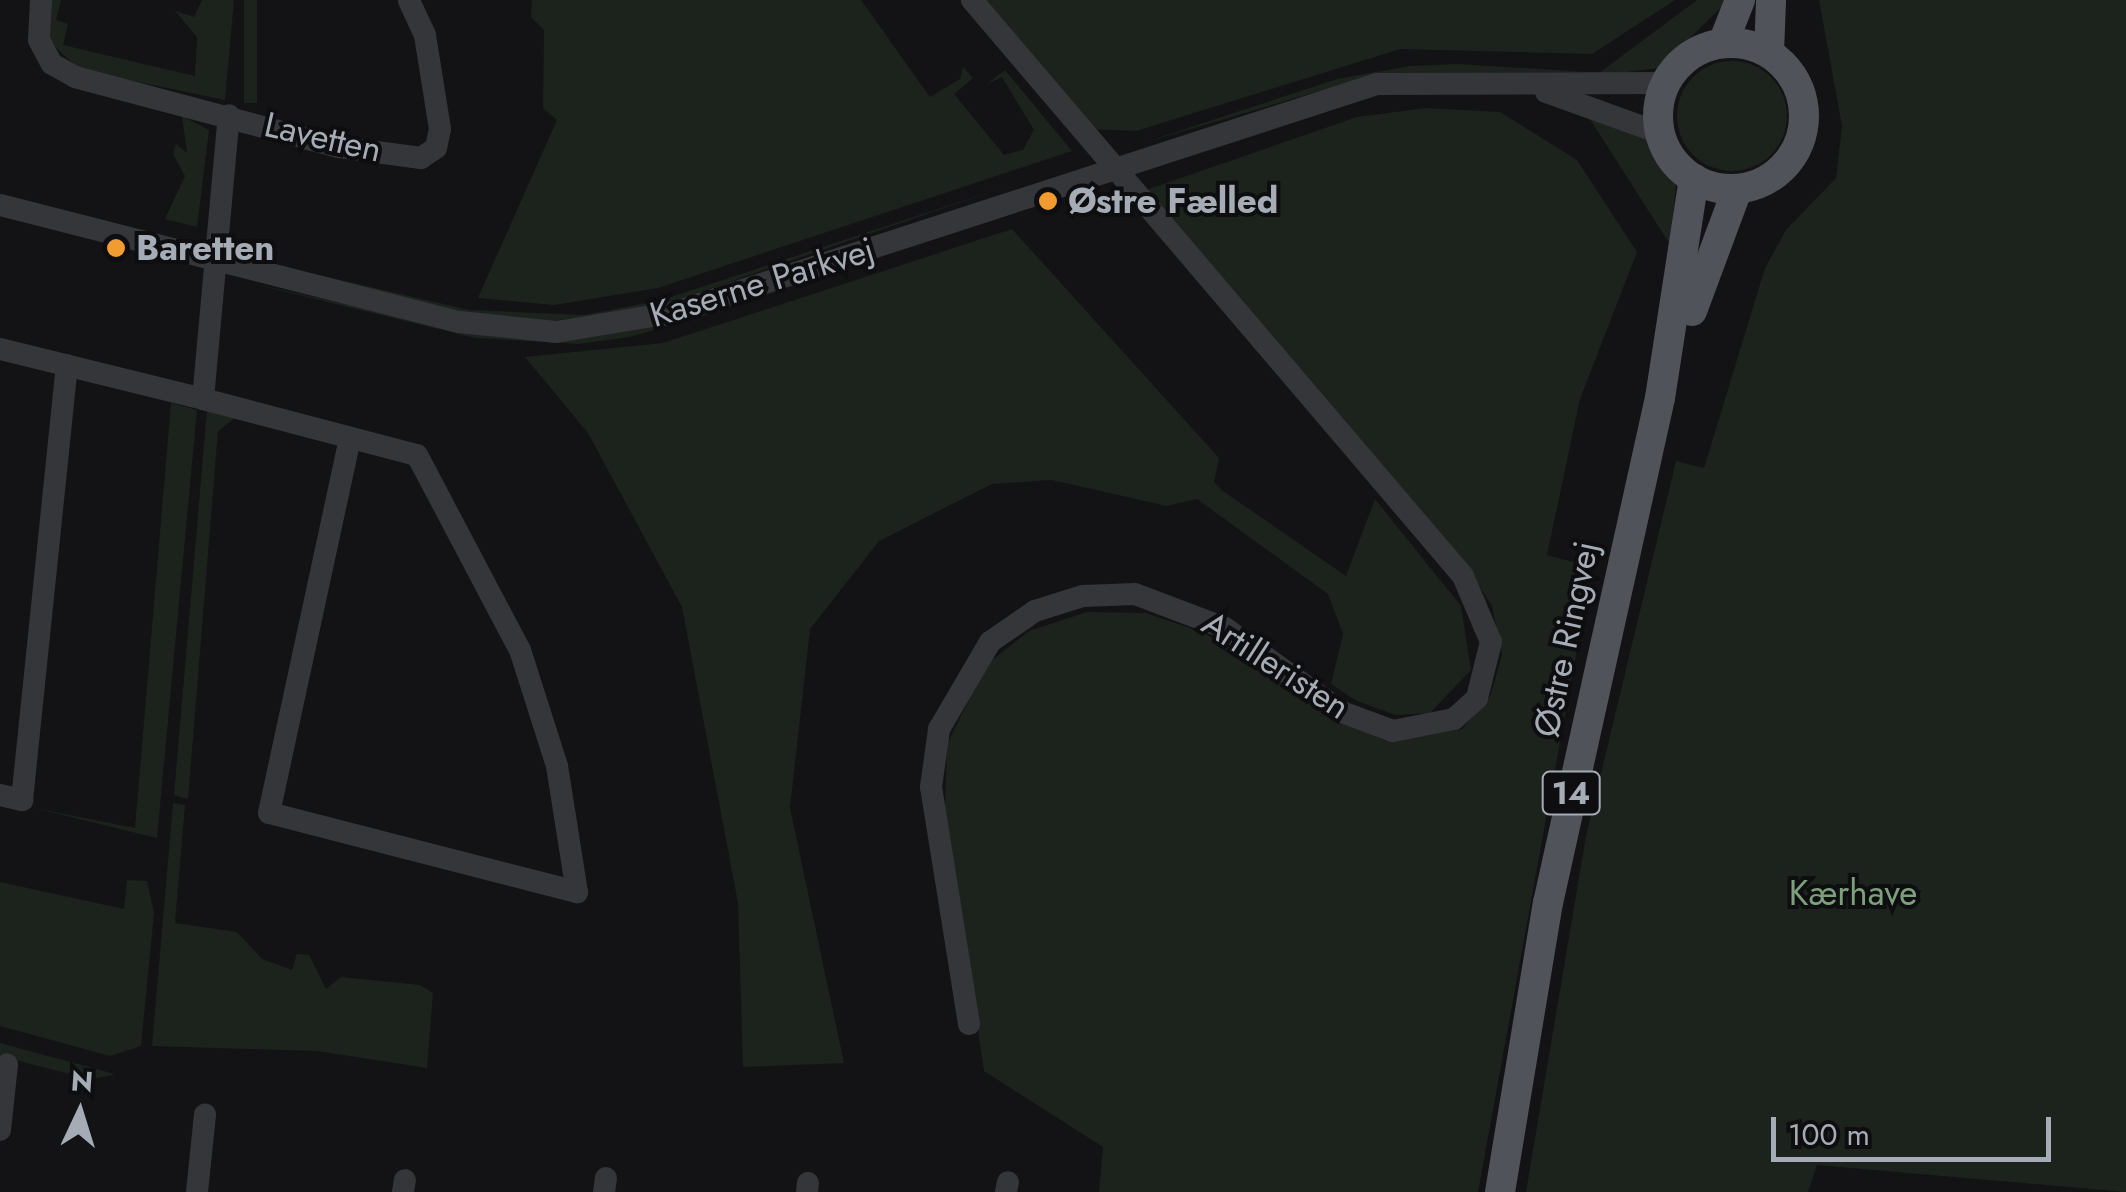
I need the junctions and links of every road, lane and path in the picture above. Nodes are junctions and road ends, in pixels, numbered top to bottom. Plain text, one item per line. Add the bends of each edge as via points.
1 (41, 0) edge
2 (409, 0) edge
3 (972, 0) edge
4 (1740, 0) edge
5 (1771, 0) edge
6 (1723, 44) junction
7 (1769, 54) junction
8 (1514, 82) junction
9 (1666, 82) junction
10 (230, 116) junction
11 (1660, 133) junction
12 (1114, 169) junction
13 (1694, 180) junction
14 (1738, 190) junction
15 (0, 205) edge
16 (217, 260) junction
17 (0, 349) edge
18 (67, 365) junction
19 (1660, 398) junction
20 (204, 399) junction
21 (350, 438) junction
22 (0, 794) edge
23 (969, 1024) dead end
24 (7, 1064) dead end
25 (204, 1114) dead end
26 (0, 1130) edge
27 (197, 1192) edge
28 (1500, 1192) edge

1 - 10 street, Lavetten via 39,40 52,64
2 - 10 street, Lavetten via 435,86 433,152 412,158 340,147
3 - 12 street, Artilleristen
4 - 6 main road
5 - 7 main road
6 - 7 main road
6 - 9 main road via 1691,55
7 - 14 main road via 1797,84 1802,137 1770,178
8 - 9 street, Kaserne Parkvej
8 - 11 street, Kaserne Parkvej
8 - 12 street, Kaserne Parkvej via 1377,84
9 - 11 main road
10 - 16 street, Lavetten
11 - 13 main road
12 - 16 street, Kaserne Parkvej via 606,328 509,330
12 - 23 street, Artilleristen via 1463,576 1484,613 1489,670 1454,719 1393,730 1342,712 1183,606 1084,596 1035,611 990,642 940,729 931,787
13 - 14 main road
13 - 19 main road, Østre Ringvej / 14
14 - 19 main road, Østre Ringvej / 14
15 - 16 street, Kaserne Parkvej
16 - 20 street
17 - 18 street
18 - 20 street
18 - 22 street via 22,800
19 - 28 main road, Østre Ringvej / 14 via 1548,903
20 - 21 street
21 - 21 street via 269,813 577,892 557,766 485,575 417,455
24 - 26 street
25 - 27 street

